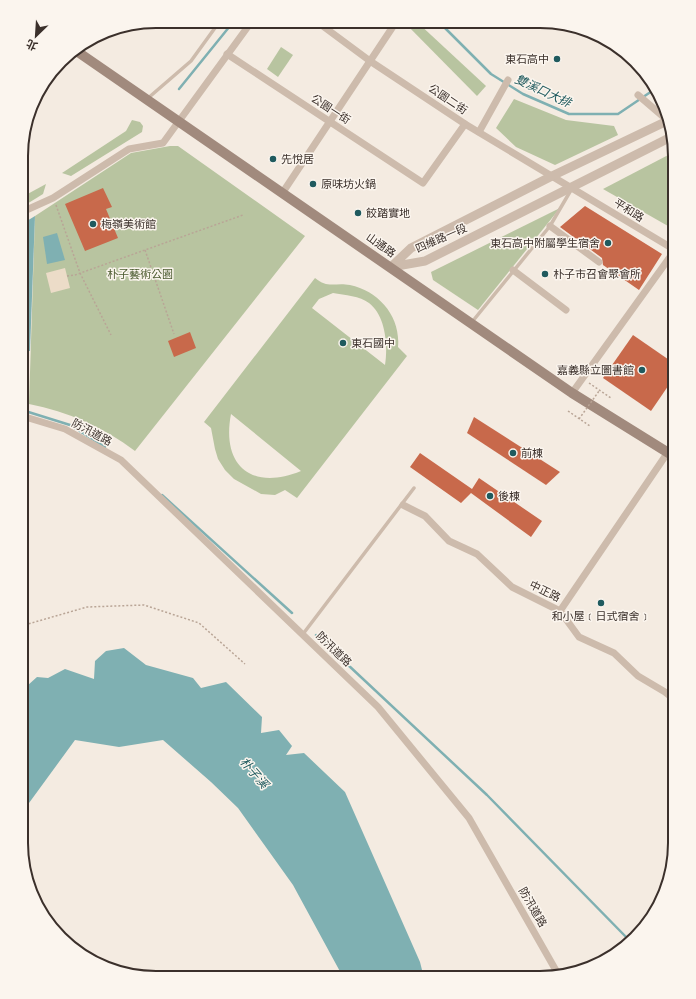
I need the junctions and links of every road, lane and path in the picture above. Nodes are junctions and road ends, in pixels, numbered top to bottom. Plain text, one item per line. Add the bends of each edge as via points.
1 (215, 28) edge
2 (247, 28) edge
3 (324, 28) edge
4 (392, 28) edge
5 (80, 54) edge
6 (227, 54) junction
7 (370, 61) junction
8 (508, 80) dead end
9 (638, 95) dead end
10 (147, 99) junction
11 (661, 115) edge
12 (179, 121) junction
13 (329, 121) junction
14 (664, 122) edge
15 (465, 124) junction
16 (479, 132) junction
17 (667, 139) edge
18 (552, 176) junction
19 (572, 188) junction
20 (282, 192) junction
21 (53, 198) junction
22 (28, 209) edge
23 (243, 215) dead end
24 (550, 226) junction
25 (668, 246) edge
26 (145, 250) junction
27 (668, 260) edge
28 (598, 262) dead end
29 (391, 267) junction
30 (513, 270) junction
31 (80, 273) junction
32 (67, 276) dead end
33 (566, 310) dead end
34 (471, 323) junction
35 (174, 334) dead end
36 (111, 335) dead end
37 (588, 385) dead end
38 (598, 391) junction
39 (572, 393) junction
40 (611, 398) dead end
41 (568, 411) dead end
42 (28, 418) edge
43 (579, 419) junction
44 (590, 426) dead end
45 (668, 452) edge
46 (668, 458) edge
47 (414, 488) dead end
48 (403, 505) junction
49 (560, 611) junction
50 (28, 624) edge
51 (303, 634) junction
52 (245, 664) dead end
53 (668, 694) edge
54 (556, 970) edge

1 - 10 lane via 191,61
2 - 6 street
3 - 7 street, 公園二街
4 - 7 street
5 - 10 main road, 山通路
6 - 12 street
6 - 13 street, 公園一街
7 - 13 street
7 - 15 street, 公園二街
8 - 16 street
9 - 11 street
10 - 12 main road, 山通路
12 - 20 main road, 山通路
12 - 21 street via 163,143 129,148
13 - 15 street, 公園一街 via 423,183
13 - 20 street
14 - 18 street, 四維路一段
15 - 16 street, 公園二街
16 - 18 street, 公園二街
17 - 19 street, 四維路一段
18 - 19 street, 公園二街
18 - 29 street, 四維路一段 via 411,248
19 - 24 lane
19 - 25 street, 平和路
19 - 29 street, 四維路一段 via 425,261
20 - 29 main road, 山通路
21 - 22 street
21 - 31 path
23 - 26 path
24 - 28 street
24 - 30 lane
26 - 31 path
26 - 35 path
27 - 39 street
29 - 34 main road, 山通路
30 - 33 street
30 - 34 lane
31 - 32 path
31 - 36 path
34 - 39 main road, 山通路
37 - 38 path
38 - 40 path
38 - 43 path, bridge
39 - 45 main road, 山通路
41 - 43 path
42 - 51 street, 防汛道路 via 65,429 121,460
43 - 44 path
46 - 49 street
47 - 48 lane
48 - 49 street, 中正路 via 425,516 449,541 477,554 512,587
48 - 51 lane
49 - 53 street, 中正路 via 579,637 614,653 638,676
50 - 52 path via 87,607 144,605 198,623
51 - 54 street, 防汛道路 via 378,707 469,818

